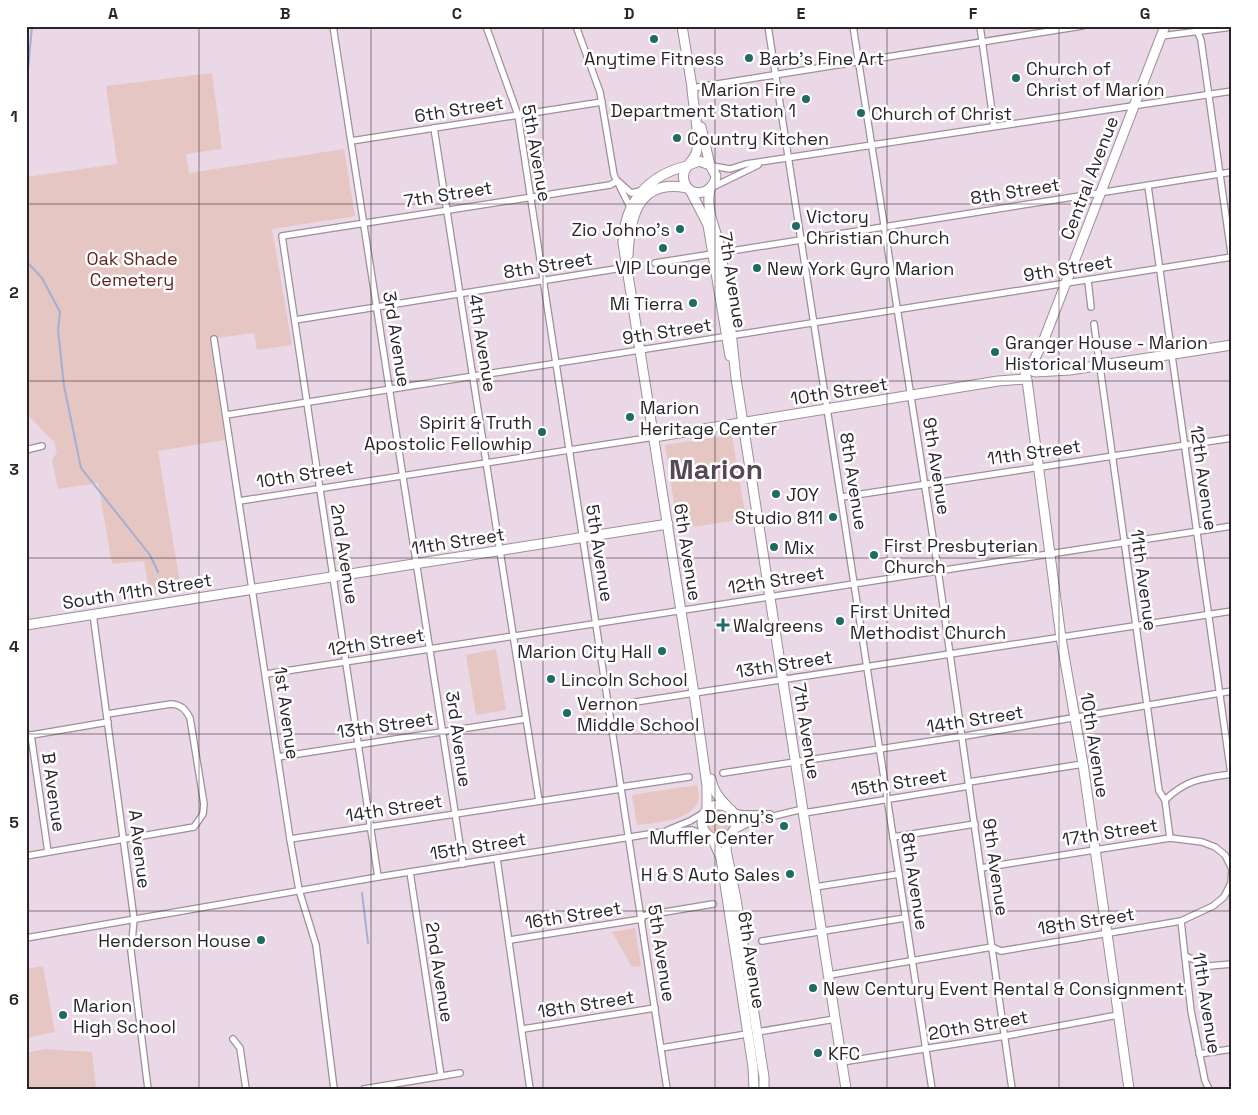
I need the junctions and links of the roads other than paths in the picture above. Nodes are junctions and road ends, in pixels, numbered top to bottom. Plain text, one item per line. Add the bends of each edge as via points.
1 (333, 26) edge
2 (486, 26) edge
3 (576, 26) edge
4 (682, 26) edge
5 (768, 26) edge
6 (853, 26) edge
7 (980, 26) edge
8 (1082, 26) edge
9 (1165, 26) edge
10 (1232, 28) edge
11 (1198, 33) junction
12 (1161, 36) junction
13 (982, 42) junction
14 (858, 61) junction
15 (776, 74) junction
16 (692, 88) junction
17 (1232, 91) edge
18 (1208, 94) junction
19 (602, 102) junction
20 (1134, 105) junction
21 (518, 115) junction
22 (994, 126) junction
23 (434, 128) junction
24 (699, 134) junction
25 (351, 141) junction
26 (872, 145) junction
27 (789, 158) junction
28 (762, 163) junction
29 (711, 165) junction
30 (686, 166) junction
31 (1232, 172) edge
32 (1220, 174) junction
33 (617, 181) junction
34 (1148, 186) junction
35 (688, 189) junction
36 (711, 189) junction
37 (640, 192) junction
38 (1101, 192) junction
39 (530, 198) junction
40 (630, 207) junction
41 (447, 210) junction
42 (364, 223) junction
43 (884, 228) junction
44 (282, 236) joint
45 (802, 240) junction
46 (717, 254) junction
47 (1232, 258) edge
48 (655, 263) dead end
49 (628, 267) junction
50 (1160, 269) junction
51 (543, 281) junction
52 (1088, 281) junction
53 (1065, 284) junction
54 (460, 293) junction
55 (1091, 306) dead end
56 (376, 307) junction
57 (898, 310) junction
58 (295, 320) junction
59 (814, 323) junction
60 (1094, 324) dead end
61 (730, 337) junction
62 (214, 339) dead end
63 (1232, 345) edge
64 (641, 350) junction
65 (1171, 355) junction
66 (556, 364) junction
67 (1099, 366) junction
68 (1030, 375) junction
69 (473, 376) junction
70 (389, 390) junction
71 (911, 396) junction
72 (307, 404) junction
73 (828, 408) junction
74 (226, 415) junction
75 (742, 423) junction
76 (654, 437) junction
77 (1232, 438) edge
78 (42, 446) dead end
79 (1184, 446) junction
80 (26, 450) edge
81 (568, 450) junction
82 (1112, 457) junction
83 (486, 462) junction
84 (1037, 468) junction
85 (402, 475) junction
86 (925, 484) junction
87 (320, 488) junction
88 (842, 497) junction
89 (239, 501) junction
90 (668, 524) junction
91 (1232, 526) edge
92 (1196, 532) junction
93 (583, 538) junction
94 (1124, 542) junction
95 (499, 550) junction
96 (1050, 553) junction
97 (416, 564) junction
98 (938, 570) junction
99 (333, 577) junction
100 (855, 584) junction
101 (253, 590) junction
102 (770, 596) junction
103 (681, 610) junction
104 (1232, 611) edge
105 (93, 614) junction
106 (1208, 614) junction
107 (595, 623) junction
108 (26, 625) edge
109 (1136, 626) junction
110 (514, 636) junction
111 (1061, 638) junction
112 (431, 649) junction
113 (950, 654) junction
114 (346, 662) junction
115 (868, 666) junction
116 (266, 674) junction
117 (783, 680) junction
118 (1232, 691) edge
119 (694, 693) junction
120 (1219, 693) junction
121 (1147, 705) junction
122 (608, 706) junction
123 (107, 714) junction
124 (1074, 718) junction
125 (526, 719) junction
126 (108, 722) junction
127 (698, 723) junction
128 (443, 732) junction
129 (28, 736) edge
130 (962, 736) junction
131 (359, 743) junction
132 (879, 749) junction
133 (278, 757) junction
134 (796, 762) junction
135 (1083, 764) junction
136 (723, 773) dead end
137 (1232, 774) edge
138 (689, 777) dead end
139 (969, 784) junction
140 (621, 788) junction
141 (887, 799) junction
142 (1165, 800) junction
143 (539, 801) junction
144 (731, 810) junction
145 (706, 811) junction
146 (803, 811) junction
147 (455, 813) junction
148 (777, 814) junction
149 (975, 824) junction
150 (371, 826) junction
151 (735, 830) junction
152 (662, 832) junction
153 (710, 837) junction
154 (893, 837) junction
155 (629, 838) junction
156 (728, 838) junction
157 (1170, 838) junction
158 (124, 839) junction
159 (290, 839) junction
160 (1095, 850) junction
161 (48, 852) junction
162 (26, 856) edge
163 (497, 859) junction
164 (463, 864) junction
165 (982, 868) junction
166 (1232, 869) edge
167 (410, 872) junction
168 (899, 874) junction
169 (378, 877) junction
170 (815, 887) junction
171 (299, 890) junction
172 (713, 904) dead end
173 (134, 918) junction
174 (641, 918) junction
175 (906, 918) junction
176 (1181, 921) junction
177 (822, 930) junction
178 (1107, 932) junction
179 (26, 938) edge
180 (510, 940) junction
181 (762, 941) dead end
182 (992, 947) junction
183 (1185, 956) junction
184 (912, 961) junction
185 (1232, 964) edge
186 (829, 975) junction
187 (655, 1008) junction
188 (1118, 1015) junction
189 (835, 1019) junction
190 (523, 1029) junction
191 (757, 1032) junction
192 (747, 1034) junction
193 (1005, 1036) junction
194 (233, 1039) dead end
195 (661, 1048) junction
196 (926, 1049) junction
197 (1232, 1049) edge
198 (1200, 1054) junction
199 (842, 1062) junction
200 (460, 1073) dead end
201 (441, 1076) junction
202 (148, 1089) edge
203 (246, 1089) edge
204 (334, 1089) edge
205 (364, 1089) edge
206 (530, 1089) edge
207 (667, 1089) edge
208 (754, 1089) edge
209 (764, 1089) edge
210 (846, 1089) edge
211 (932, 1089) edge
212 (1012, 1089) edge
213 (1129, 1089) edge
214 (1209, 1089) edge

1 - 25 street, 3rd Avenue
2 - 21 street, 5th Avenue
3 - 19 street
4 - 16 main road
5 - 15 street, 8th Avenue
6 - 14 street, 9th Avenue
7 - 13 street
8 - 13 street
9 - 12 main road, Central Avenue
10 - 11 street
11 - 12 street
11 - 18 street
12 - 20 main road, Central Avenue
13 - 14 street
13 - 22 street
14 - 15 street
14 - 26 street, 9th Avenue
15 - 16 street
15 - 27 street, 8th Avenue
16 - 24 main road
17 - 18 street
18 - 20 street
18 - 32 street
19 - 21 street, 6th Street
19 - 33 street
20 - 22 street
20 - 38 main road, Central Avenue
21 - 23 street, 6th Street
21 - 39 street, 5th Avenue
22 - 26 street
23 - 25 street, 6th Street
23 - 41 street, 4th Avenue
24 - 29 main road
24 - 30 main road
25 - 42 street, 3rd Avenue
26 - 27 street
26 - 43 street, 9th Avenue
27 - 28 street
27 - 45 street, 8th Avenue
28 - 29 street via 730,169
28 - 36 street
29 - 30 main road via 699,161
29 - 36 main road via 716,176
30 - 35 main road via 684,174
30 - 37 main road via 656,178
31 - 32 street, 8th Street
32 - 34 street, 8th Street
32 - 47 street
33 - 37 street via 631,193
33 - 39 street, 7th Street via 610,185
33 - 40 street
34 - 38 street, 8th Street
34 - 50 street, 12th Avenue
35 - 36 main road via 702,193
35 - 46 main road, 7th Avenue via 705,218
35 - 49 main road, 6th Avenue via 674,186 658,188 648,193 640,203 629,235
36 - 46 main road, 7th Avenue via 708,208
37 - 40 main road
38 - 43 street, 8th Street
38 - 53 main road, Central Avenue
39 - 41 street, 7th Street
39 - 51 street, 5th Avenue
40 - 49 main road, 6th Avenue via 623,243
41 - 42 street, 7th Street
41 - 54 street, 4th Avenue
42 - 44 street, 7th Street
42 - 56 street, 3rd Avenue
43 - 45 street, 8th Street
43 - 57 street, 9th Avenue
44 - 58 street, 2nd Avenue
45 - 46 street, 8th Street
45 - 59 street, 8th Avenue
46 - 48 street, 8th Street
46 - 61 main road, 7th Avenue
47 - 50 street, 9th Street
49 - 51 street, 8th Street
49 - 64 main road, 6th Avenue
50 - 52 street, 9th Street
50 - 65 street, 12th Avenue
51 - 54 street, 8th Street
51 - 66 street, 5th Avenue
52 - 53 street, 9th Street
52 - 55 street
53 - 57 street, 9th Street
53 - 68 main road, Central Avenue
54 - 56 street, 8th Street
54 - 69 street, 4th Avenue
56 - 58 street, 8th Street
56 - 70 street, 3rd Avenue
57 - 59 street, 9th Street
57 - 71 street, 9th Avenue
58 - 72 street, 2nd Avenue
59 - 61 street, 9th Street
59 - 73 street, 8th Avenue
60 - 67 street, 11th Avenue
61 - 64 street, 9th Street
61 - 75 main road, 7th Avenue
62 - 74 street, 1st Avenue
63 - 65 main road, 10th Street
64 - 66 street, 9th Street
64 - 76 main road, 6th Avenue
65 - 67 main road, 10th Street
65 - 79 street, 12th Avenue
66 - 69 street, 9th Street
66 - 81 street, 5th Avenue
67 - 68 main road, 10th Street
67 - 82 street, 11th Avenue
68 - 71 main road, 10th Street
68 - 84 main road, 10th Avenue
69 - 70 street, 9th Street
69 - 83 street, 4th Avenue
70 - 72 street, 9th Street
70 - 85 street, 3rd Avenue
71 - 73 main road, 10th Street
71 - 86 street, 9th Avenue
72 - 74 street, 9th Street
72 - 87 street, 2nd Avenue
73 - 75 main road, 10th Street
73 - 88 street, 8th Avenue
74 - 89 street, 1st Avenue
75 - 76 main road, 10th Street
75 - 102 main road, 7th Avenue
76 - 81 street, 10th Street
76 - 90 main road, 6th Avenue
77 - 79 street, 11th Street
78 - 80 street
79 - 82 street, 11th Street
79 - 92 street, 12th Avenue
81 - 83 street, 10th Street
81 - 93 street, 5th Avenue
82 - 84 street, 11th Street
82 - 94 street, 11th Avenue
83 - 85 street, 10th Street
83 - 95 street, 4th Avenue
84 - 86 street, 11th Street
84 - 96 main road, 10th Avenue
85 - 87 street, 10th Street
85 - 97 street, 3rd Avenue
86 - 88 street, 11th Street
86 - 98 street, 9th Avenue
87 - 89 street, 10th Street
87 - 99 street, 2nd Avenue
88 - 100 street, 8th Avenue
89 - 101 street, 1st Avenue
90 - 93 main road, 11th Street
90 - 103 main road, 6th Avenue
91 - 92 street, 12th Street
92 - 94 street, 12th Street
92 - 106 street, 12th Avenue
93 - 95 main road, 11th Street
93 - 107 street, 5th Avenue
94 - 96 street, 12th Street
94 - 109 street, 11th Avenue
95 - 97 main road, 11th Street
95 - 110 street, 4th Avenue
96 - 98 street, 12th Street
96 - 111 main road, 10th Avenue
97 - 99 main road, 11th Street
97 - 112 street, 3rd Avenue
98 - 100 street, 12th Street
98 - 113 street, 9th Avenue
99 - 101 main road, 11th Street
99 - 114 street, 2nd Avenue
100 - 102 street, 12th Street
100 - 115 street, 8th Avenue
101 - 105 main road, South 11th Street
101 - 116 street, 1st Avenue
102 - 103 street, 12th Street
102 - 117 main road, 7th Avenue
103 - 107 street, 12th Street
103 - 119 main road, 6th Avenue
104 - 106 street, 13th Street
105 - 108 main road, South 11th Street
105 - 123 street, A Avenue
106 - 109 street, 13th Street
106 - 120 street, 12th Avenue
107 - 110 street, 12th Street
107 - 122 street, 5th Avenue
109 - 111 street, 13th Street
109 - 121 street, 11th Avenue
110 - 112 street, 12th Street
110 - 125 street, 4th Avenue
111 - 113 street, 13th Street
111 - 124 main road, 10th Avenue
112 - 114 street, 12th Street
112 - 128 street, 3rd Avenue
113 - 115 street, 13th Street
113 - 130 street, 9th Avenue
114 - 116 street, 12th Street
114 - 131 street, 2nd Avenue
115 - 117 street, 13th Street
115 - 132 street, 8th Avenue
116 - 133 street, 1st Avenue
117 - 119 street, 13th Street
117 - 134 main road, 7th Avenue
118 - 120 street, 14th Street
119 - 122 street, 13th Street
119 - 127 main road, 6th Avenue
120 - 121 street, 14th Street
120 - 137 street, 12th Avenue
121 - 124 street, 14th Street
121 - 142 street, 11th Avenue via 1159,791
122 - 140 street, 5th Avenue
123 - 126 street, A Avenue
123 - 158 street via 171,704 186,710 204,804 203,814 194,827
124 - 130 street, 14th Street
124 - 135 main road, 10th Avenue
125 - 128 street, 13th Street
125 - 143 street, 4th Avenue
126 - 129 street
126 - 158 street, A Avenue
127 - 144 main road, 6th Avenue via 712,787
127 - 145 main road, 6th Avenue via 708,798
128 - 131 street, 13th Street
128 - 147 street, 3rd Avenue
129 - 161 street, B Avenue
130 - 132 street, 14th Street
130 - 139 street, 9th Avenue
131 - 133 street, 13th Street
131 - 150 street, 2nd Avenue
132 - 134 street, 14th Street
132 - 141 street, 8th Avenue
133 - 159 street, 1st Avenue
134 - 136 street, 14th Street
134 - 146 main road, 7th Avenue
135 - 139 street, 15th Street
135 - 160 main road, 10th Avenue
137 - 142 street via 1192,780
138 - 140 street, 14th Street
139 - 141 street, 15th Street
139 - 149 street, 9th Avenue
140 - 143 street, 14th Street
140 - 155 street, 5th Avenue
141 - 146 street, 15th Street
141 - 154 street, 8th Avenue
142 - 157 street, 11th Avenue
143 - 147 street, 14th Street
144 - 145 main road via 718,805
144 - 148 street, 15th Street via 742,814
144 - 151 main road via 737,823
145 - 152 street, 15th Street
145 - 153 main road via 702,826
146 - 148 street, 15th Street
146 - 170 main road, 7th Avenue
147 - 150 street, 14th Street
147 - 164 street, 3rd Avenue
148 - 151 street, 15th Street
149 - 154 street
149 - 165 street, 9th Avenue
150 - 159 street, 14th Street
150 - 169 street, 2nd Avenue
151 - 156 main road
152 - 153 street, 15th Street via 692,830
152 - 155 street, 15th Street
153 - 156 main road
153 - 192 main road, 6th Avenue via 721,858
154 - 168 street, 8th Avenue
155 - 163 street, 15th Street
155 - 174 street, 5th Avenue
156 - 191 main road, 6th Avenue via 726,850
157 - 160 street, 17th Street
157 - 166 street, 17th Street via 1215,847
158 - 161 street
158 - 173 street, A Avenue
159 - 171 street, 1st Avenue
160 - 165 street, 17th Street
160 - 178 main road, 10th Avenue
161 - 162 street
163 - 164 street, 15th Street
163 - 180 street
164 - 167 street, 15th Street
165 - 182 street, 9th Avenue
166 - 176 street, 18th Street via 1231,883 1224,897 1199,914
167 - 169 street, 15th Street
167 - 201 street, 2nd Avenue
168 - 170 street
168 - 175 street, 8th Avenue
169 - 171 street, 15th Street
170 - 177 main road, 7th Avenue
171 - 173 street, 15th Street
171 - 204 street, 1st Avenue via 316,945
172 - 174 street, 16th Street
173 - 179 street, 15th Street
173 - 202 street, A Avenue via 131,951
174 - 180 street, 16th Street
174 - 187 street, 5th Avenue
175 - 177 street
175 - 184 street, 8th Avenue
176 - 178 street, 18th Street
176 - 183 street, 11th Avenue
177 - 181 street
177 - 186 main road, 7th Avenue
178 - 182 street, 18th Street via 1001,951
178 - 188 main road, 10th Avenue
180 - 190 street
182 - 184 street, 18th Street
182 - 193 street, 9th Avenue
183 - 185 street via 1209,966
183 - 198 street, 11th Avenue
184 - 186 street, 18th Street
184 - 196 street, 8th Avenue
186 - 189 main road, 7th Avenue
187 - 190 street, 18th Street
187 - 195 street, 5th Avenue
188 - 193 street, 20th Street
188 - 213 main road, 10th Avenue
189 - 191 street
189 - 199 main road, 7th Avenue
190 - 206 street
191 - 209 main road, 6th Avenue
192 - 195 street
192 - 208 main road, 6th Avenue
193 - 196 street, 20th Street
193 - 212 street, 9th Avenue
194 - 203 street via 240,1048
195 - 207 street, 5th Avenue
196 - 199 street, 20th Street
196 - 211 street, 8th Avenue
197 - 198 street
198 - 214 street, 11th Avenue via 1204,1081
199 - 210 main road, 7th Avenue
200 - 201 street
201 - 205 street

